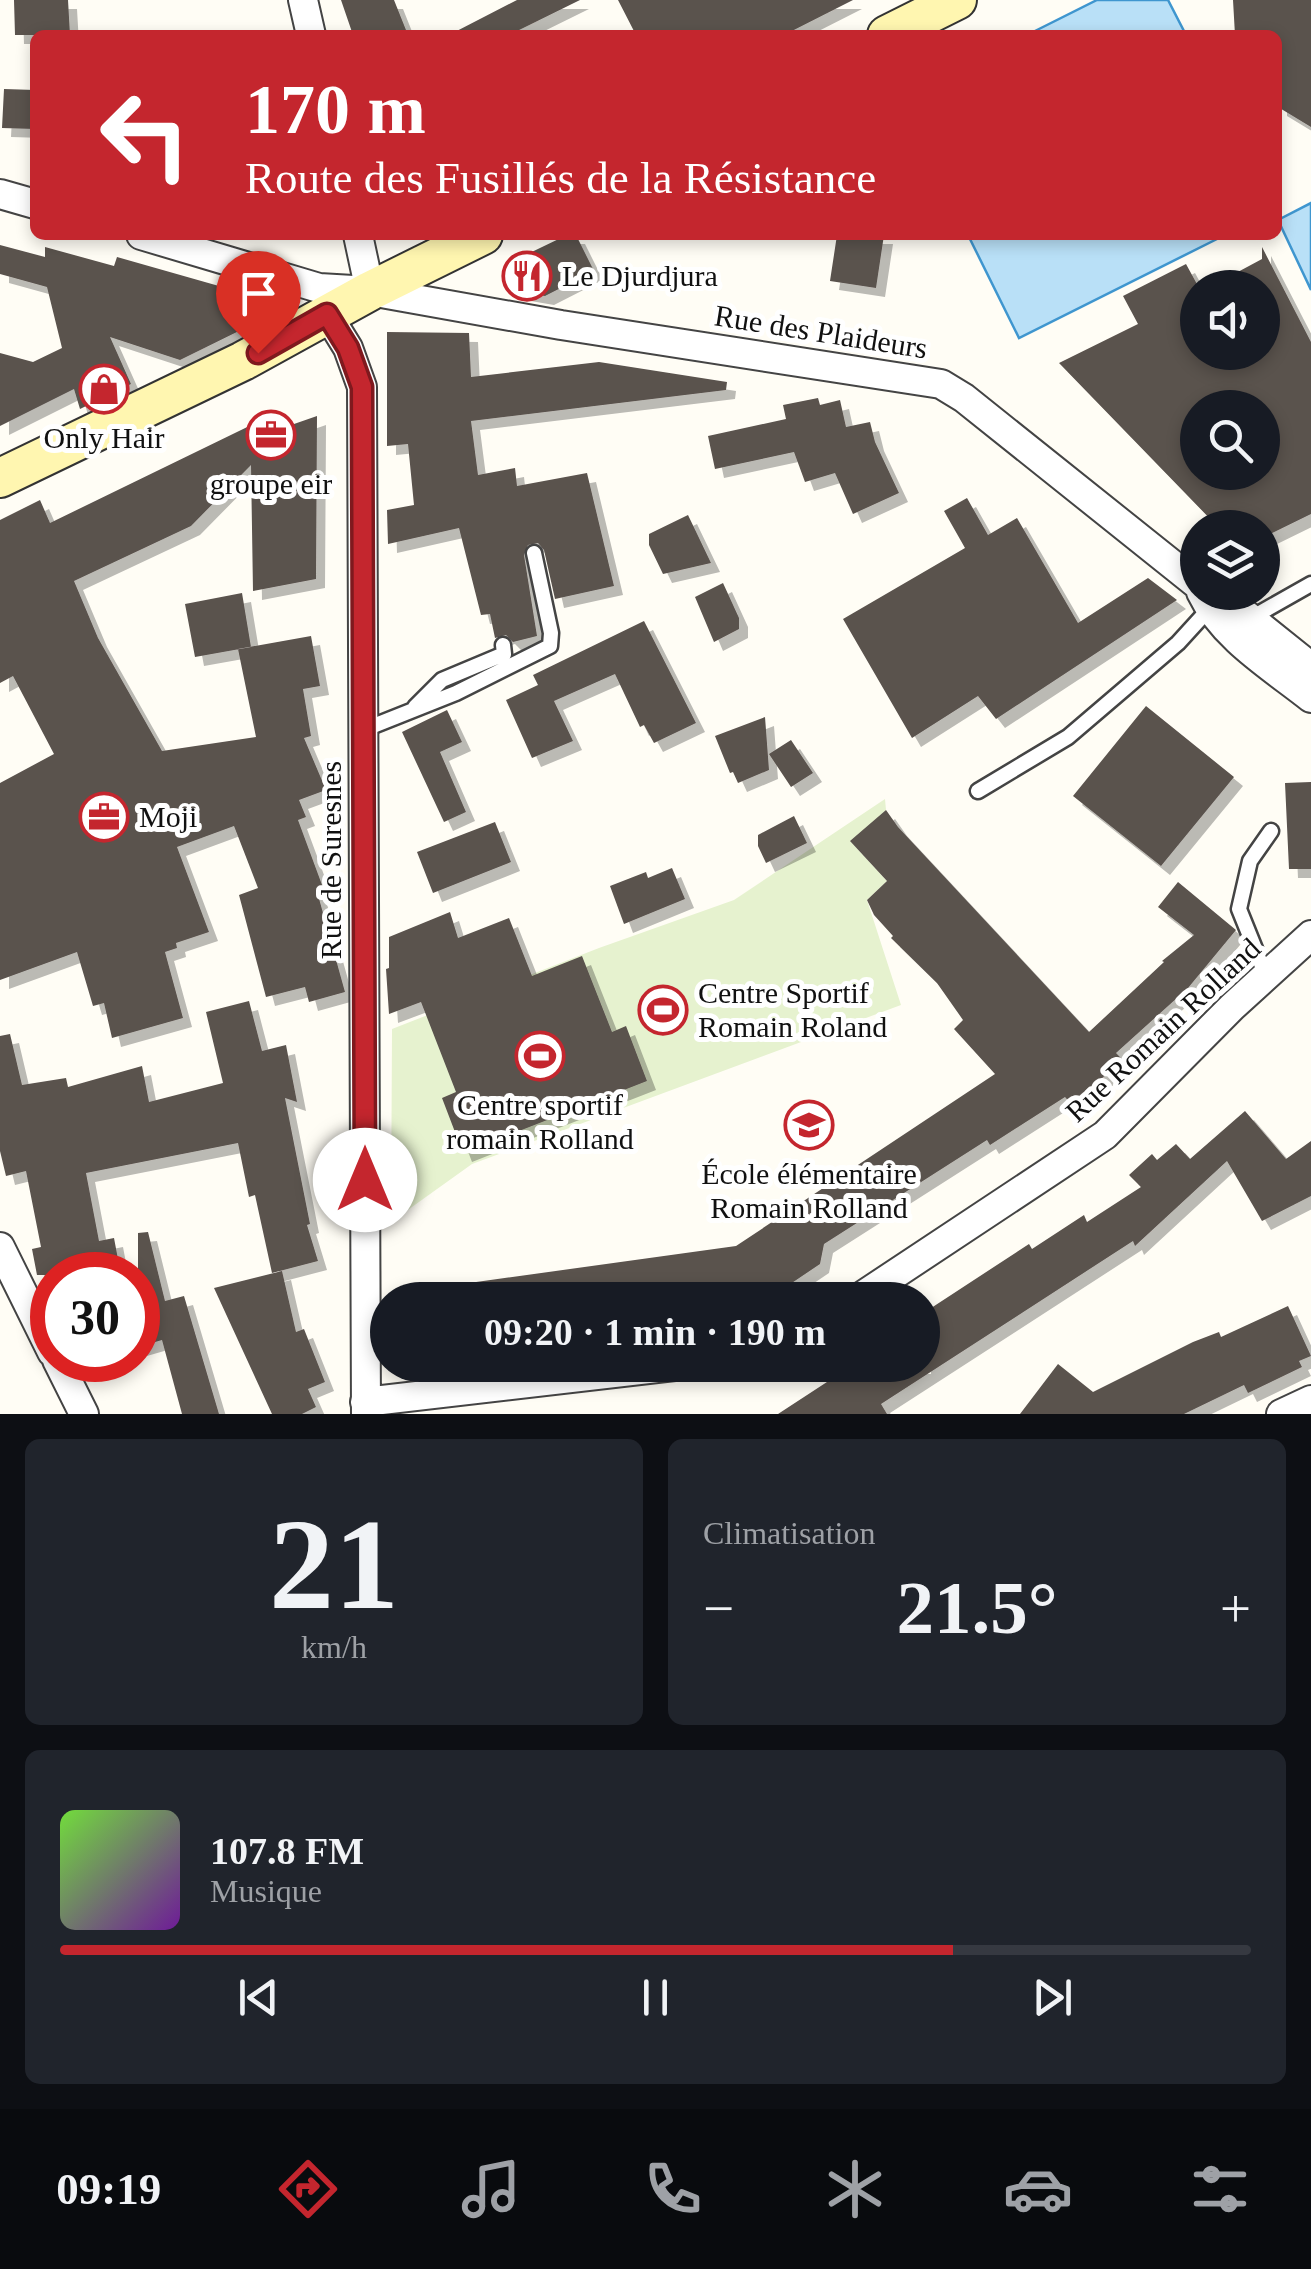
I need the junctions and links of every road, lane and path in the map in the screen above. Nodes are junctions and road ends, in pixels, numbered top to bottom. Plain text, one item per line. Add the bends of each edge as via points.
1 (303, 0) edge
2 (957, 0) edge
3 (310, 30) edge
4 (896, 30) edge
5 (0, 194) edge
6 (30, 203) edge
7 (158, 240) edge
8 (359, 240) edge
9 (474, 240) edge
10 (370, 291) junction
11 (327, 314) junction
12 (0, 478) edge
13 (534, 552) dead end
14 (1180, 574) edge
15 (1311, 584) edge
16 (1194, 610) edge
17 (1216, 610) edge
18 (1236, 610) edge
19 (1251, 618) junction
20 (503, 645) dead end
21 (1311, 667) edge
22 (1311, 698) edge
23 (410, 711) junction
24 (363, 730) junction
25 (978, 791) dead end
26 (1270, 831) dead end
27 (1311, 935) edge
28 (1266, 976) junction
29 (0, 1247) edge
30 (883, 1282) edge
31 (30, 1308) edge
32 (68, 1382) edge
33 (558, 1382) edge
34 (1311, 1400) edge
35 (366, 1408) edge
36 (84, 1414) edge
37 (1281, 1414) edge

1 - 3 street
2 - 4 main road
5 - 6 street
7 - 10 street, Rue des Plaideurs via 319,288
8 - 10 street
9 - 10 main road
10 - 11 main road
10 - 14 street, Rue des Plaideurs via 941,384
11 - 12 main road
11 - 24 street, Rue de Suresnes via 362,387
13 - 23 lane via 550,646
15 - 19 lane
16 - 25 lane via 1178,643 1068,737
17 - 22 street, Rue des Plaideurs via 1245,646
18 - 19 street, Rue des Plaideurs
19 - 21 street, Rue des Plaideurs
20 - 23 lane via 504,654 442,680
23 - 24 lane
24 - 35 street, Rue de Suresnes
26 - 28 lane via 1250,861 1239,909
27 - 28 street, Rue Romain Rolland
28 - 30 street, Rue Romain Rolland via 1105,1136
29 - 31 street
32 - 36 street
33 - 35 street
34 - 37 street

